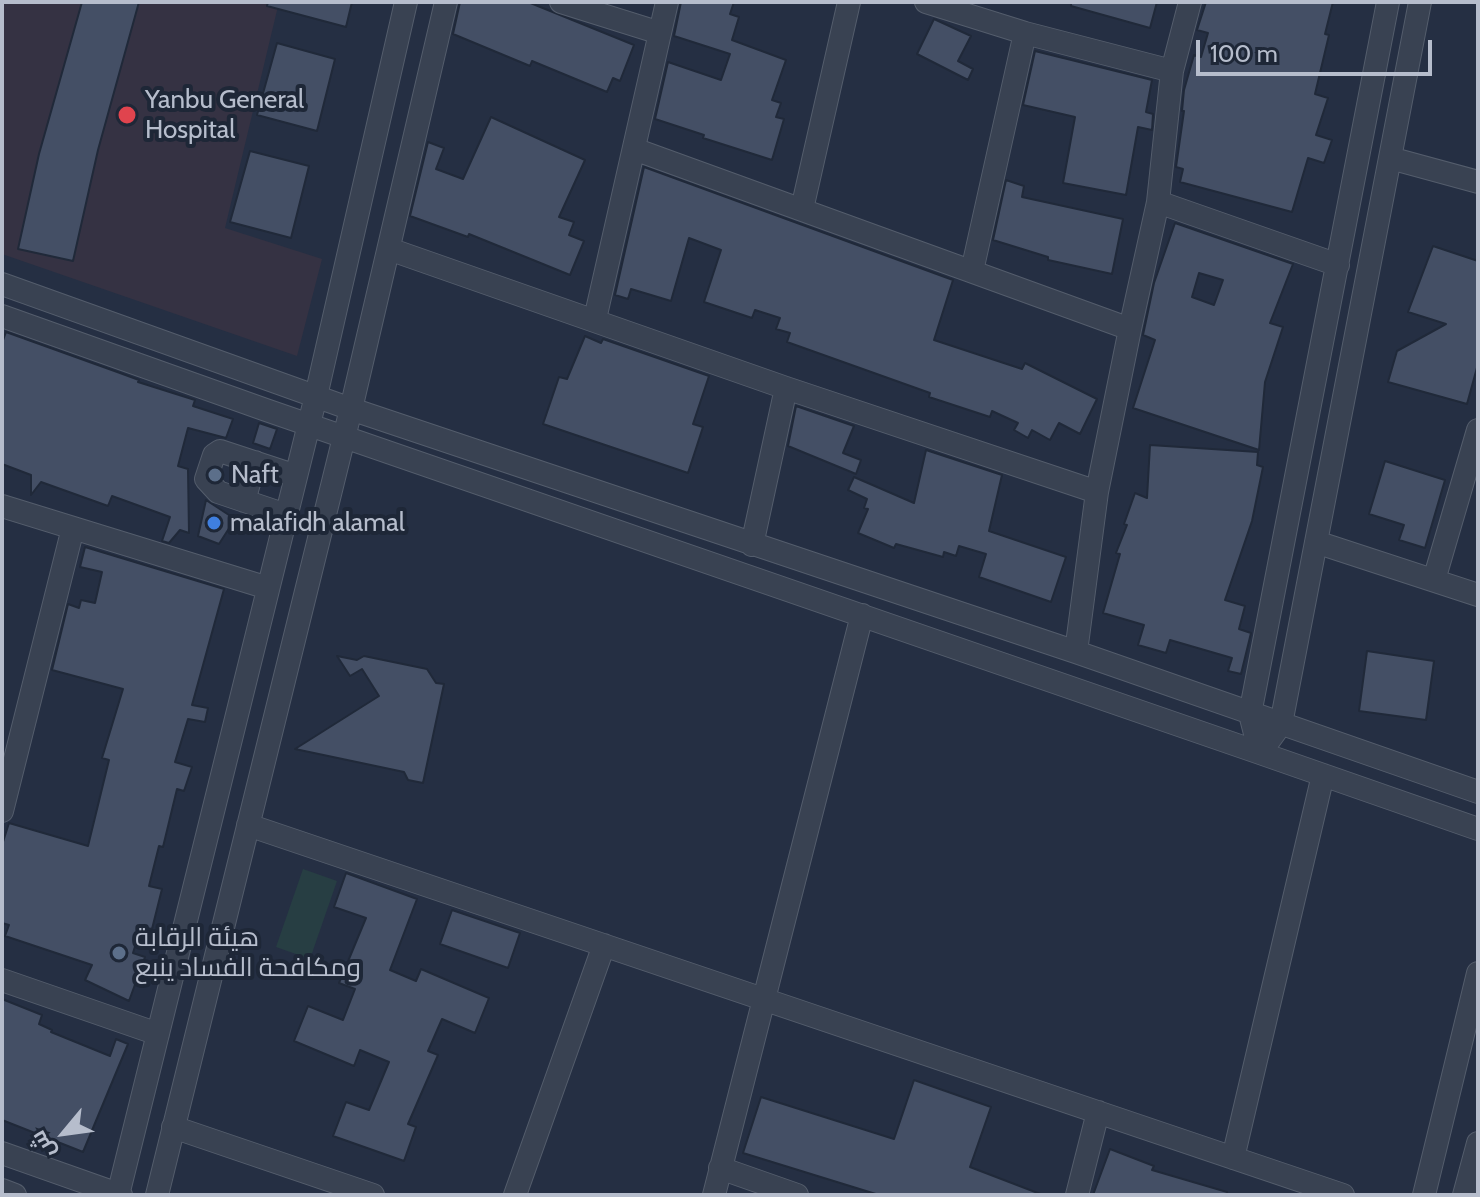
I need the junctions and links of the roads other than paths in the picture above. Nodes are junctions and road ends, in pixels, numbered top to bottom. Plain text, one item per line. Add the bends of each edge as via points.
1 (406, 2) edge
2 (446, 2) edge
3 (561, 2) edge
4 (667, 2) edge
5 (849, 2) edge
6 (926, 2) edge
7 (1190, 2) edge
8 (1388, 2) edge
9 (1420, 2) edge
10 (660, 33) junction
11 (1025, 33) junction
12 (1172, 71) junction
13 (634, 149) junction
14 (1390, 158) junction
15 (1478, 182) edge
16 (1158, 202) junction
17 (802, 209) junction
18 (389, 249) junction
19 (1338, 265) junction
20 (972, 271) junction
21 (2, 284) edge
22 (2, 316) edge
23 (595, 319) junction
24 (1130, 329) junction
25 (786, 388) junction
26 (316, 396) junction
27 (351, 409) junction
28 (309, 425) junction
29 (1478, 430) edge
30 (344, 437) junction
31 (255, 462) junction
32 (296, 476) junction
33 (1097, 492) junction
34 (244, 501) junction
35 (2, 506) edge
36 (286, 515) junction
37 (73, 528) junction
38 (1316, 542) junction
39 (752, 545) junction
40 (1434, 580) junction
41 (268, 588) junction
42 (1478, 595) edge
43 (862, 615) junction
44 (1076, 652) junction
45 (1250, 714) junction
46 (1281, 724) junction
47 (1260, 753) junction
48 (1323, 775) junction
49 (1478, 792) edge
50 (2, 811) edge
51 (248, 825) junction
52 (1478, 829) edge
53 (604, 945) junction
54 (1478, 973) edge
55 (2, 980) edge
56 (764, 999) junction
57 (158, 1034) junction
58 (1098, 1112) junction
59 (173, 1127) junction
60 (1478, 1143) edge
61 (2, 1153) edge
62 (1233, 1158) junction
63 (720, 1168) junction
64 (2, 1190) edge
65 (119, 1194) edge
66 (15, 1195) edge
67 (157, 1195) edge
68 (373, 1195) edge
69 (515, 1195) edge
70 (714, 1195) edge
71 (797, 1195) edge
72 (1077, 1195) edge
73 (1343, 1195) edge
74 (1424, 1195) edge
75 (1464, 1195) edge

1 - 26 street
2 - 18 street
3 - 10 street
4 - 10 street
5 - 17 street
6 - 11 street
7 - 12 street
8 - 19 street
9 - 14 street
10 - 13 street
11 - 12 street
11 - 20 street
12 - 16 street
13 - 17 street
13 - 23 street
14 - 15 street
14 - 38 street
16 - 19 street
16 - 24 street
17 - 20 street
18 - 23 street
18 - 27 street
19 - 45 street
20 - 24 street
21 - 26 street
22 - 28 street
23 - 25 street
24 - 33 street
25 - 33 street
25 - 39 street
26 - 27 street
26 - 28 street
27 - 30 street
27 - 39 street
28 - 30 street
28 - 32 street
29 - 40 street
30 - 43 street
30 - 51 street
31 - 32 street
31 - 34 street
31 - 34 street via 220,451 206,479 218,492
32 - 36 street
33 - 44 street
34 - 36 street
35 - 37 street
36 - 41 street
37 - 41 street
37 - 50 street
38 - 40 street
38 - 46 street
39 - 44 street
40 - 42 street
41 - 57 street
43 - 47 street
43 - 56 street
44 - 45 street
45 - 46 street
45 - 47 street
46 - 47 street
46 - 49 street
47 - 48 street
48 - 52 street
48 - 62 street
51 - 53 street
51 - 59 street
53 - 56 street
53 - 69 street
54 - 74 street
55 - 57 street
56 - 58 street
56 - 63 street
57 - 65 street
58 - 62 street
58 - 72 street
59 - 67 street
59 - 68 street
60 - 75 street
61 - 65 street
62 - 73 street
63 - 70 street
63 - 71 street
64 - 66 street

